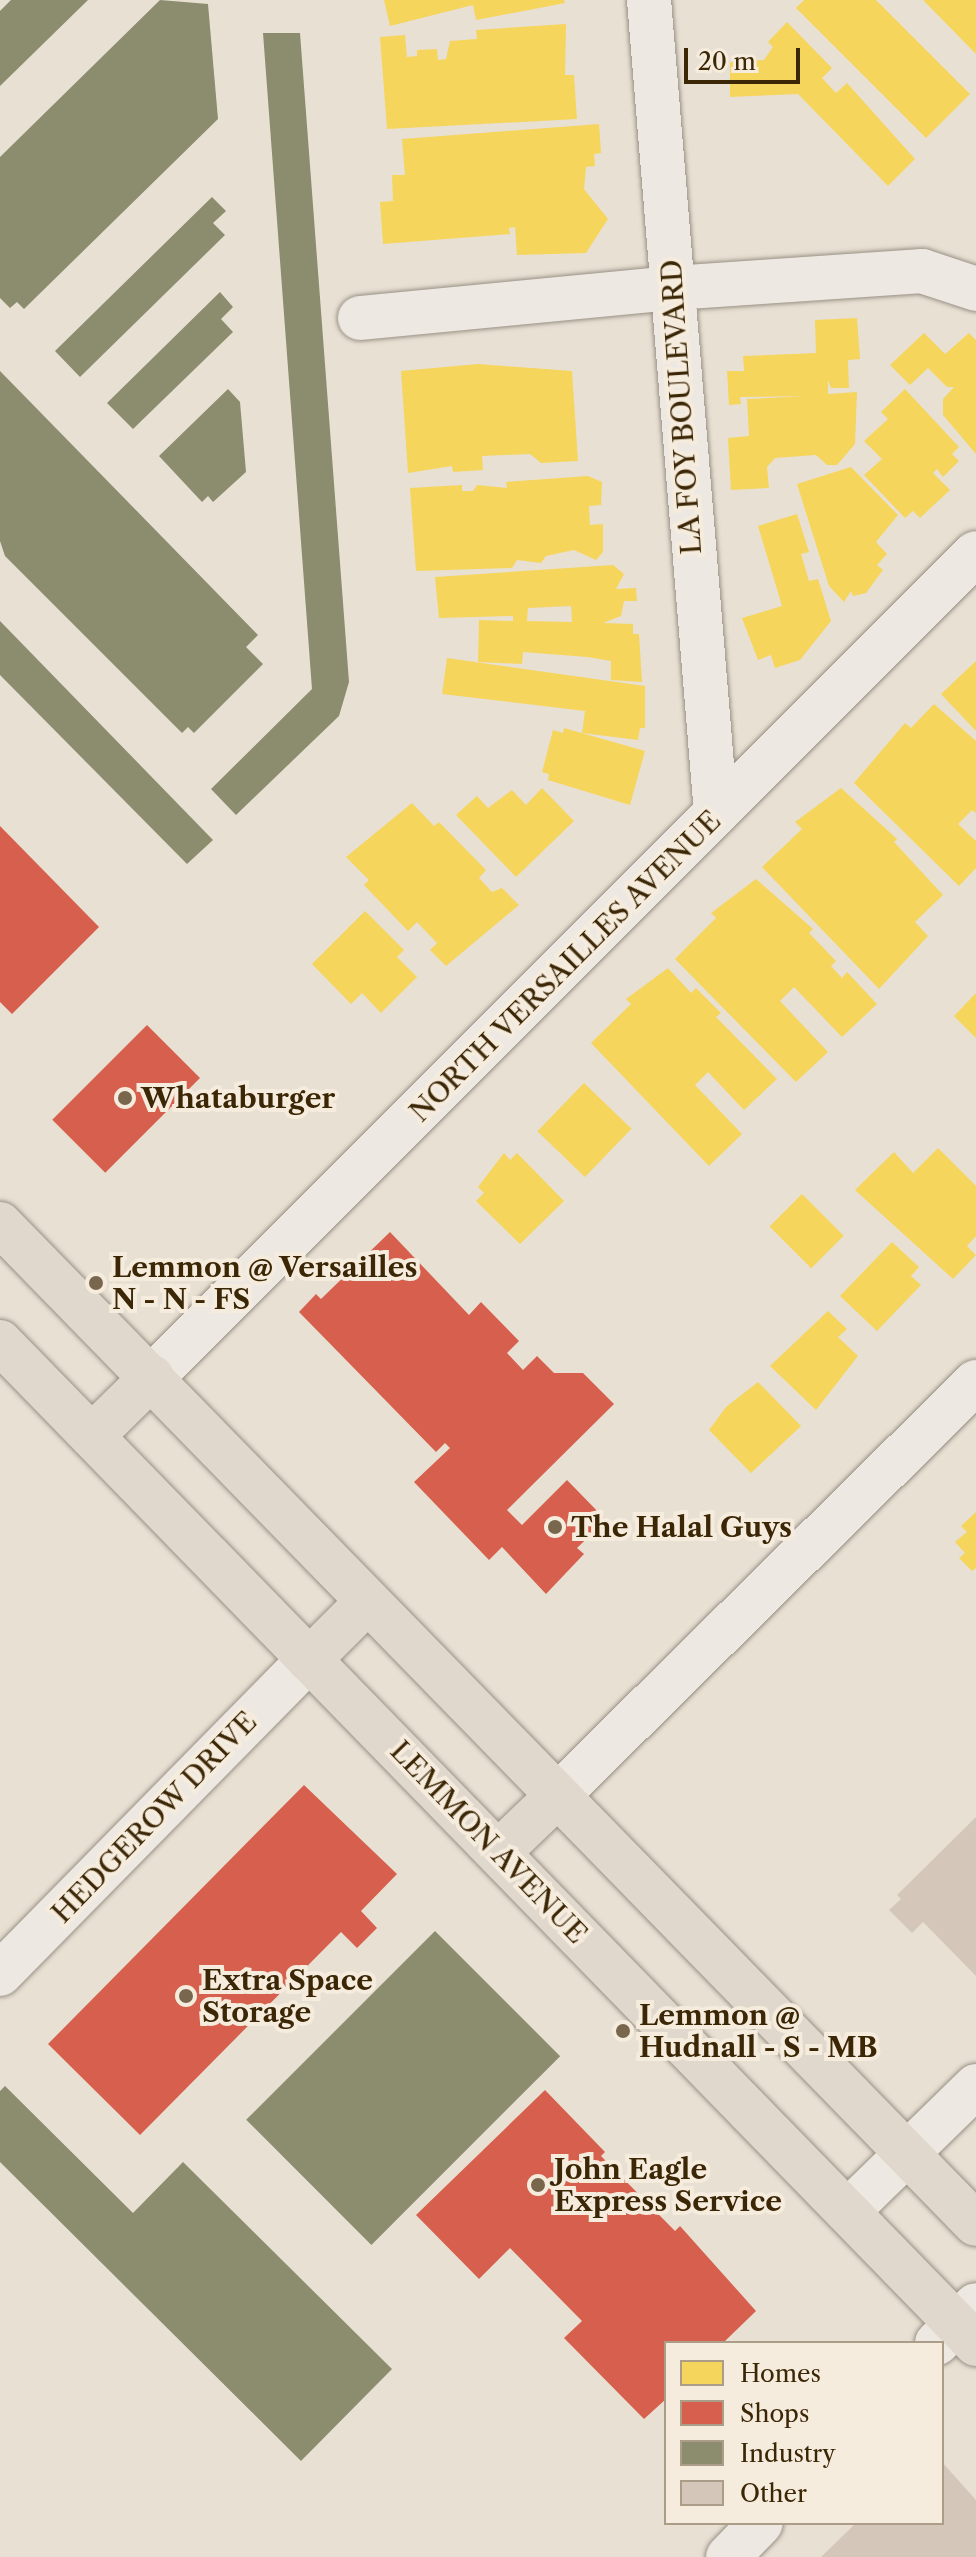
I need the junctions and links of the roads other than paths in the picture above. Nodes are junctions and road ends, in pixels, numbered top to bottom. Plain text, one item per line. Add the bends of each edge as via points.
1 (649, 0) edge
2 (673, 288) junction
3 (976, 289) edge
4 (360, 318) dead end
5 (976, 553) edge
6 (716, 813) junction
7 (0, 1224) edge
8 (0, 1342) edge
9 (152, 1377) junction
10 (976, 1382) edge
11 (92, 1436) junction
12 (366, 1603) junction
13 (309, 1660) junction
14 (555, 1798) junction
15 (499, 1852) junction
16 (0, 1974) edge
17 (976, 2086) edge
18 (907, 2155) junction
19 (848, 2211) junction
20 (976, 2224) edge
21 (961, 2329) edge
22 (759, 2525) edge
23 (728, 2557) edge

1 - 2 street, LA FOY BOULEVARD
2 - 3 street via 922,271
2 - 4 street
2 - 6 street, LA FOY BOULEVARD
5 - 6 street, NORTH VERSAILLES AVENUE
6 - 9 street, NORTH VERSAILLES AVENUE
7 - 9 main road
8 - 11 main road, LEMMON AVENUE
9 - 11 main road
9 - 12 main road
10 - 14 street
11 - 13 main road, LEMMON AVENUE
12 - 13 main road
12 - 14 main road
13 - 15 main road, LEMMON AVENUE
13 - 16 street, HEDGEROW DRIVE
14 - 15 main road
14 - 18 main road
15 - 19 main road, LEMMON AVENUE
17 - 18 street
18 - 19 street
18 - 20 main road
19 - 21 main road, LEMMON AVENUE
22 - 23 street

